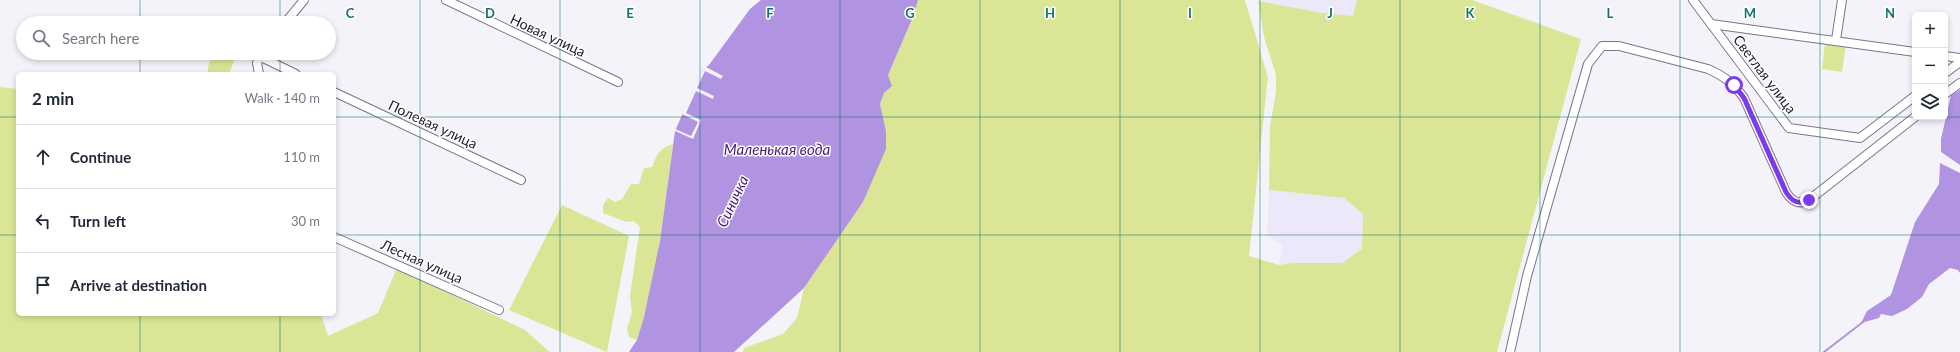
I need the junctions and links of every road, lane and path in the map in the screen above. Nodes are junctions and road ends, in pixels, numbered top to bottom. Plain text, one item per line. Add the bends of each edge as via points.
1 (304, 0) edge
2 (446, 0) edge
3 (1694, 0) edge
4 (1842, 0) edge
5 (291, 16) edge
6 (1711, 24) junction
7 (1836, 40) junction
8 (1912, 52) edge
9 (1948, 56) edge
10 (1960, 58) edge
11 (258, 60) edge
12 (269, 60) edge
13 (1960, 62) edge
14 (1948, 71) edge
15 (259, 72) edge
16 (292, 72) edge
17 (618, 82) dead end
18 (1960, 83) edge
19 (1948, 92) edge
20 (336, 93) edge
21 (1912, 98) edge
22 (1912, 119) edge
23 (521, 180) dead end
24 (336, 238) edge
25 (499, 310) dead end
26 (1510, 352) edge

1 - 5 street
2 - 17 street, Новая улица
3 - 6 street, Светлая улица
4 - 7 street
6 - 7 street
6 - 21 street, Светлая улица via 1790,128 1860,138
7 - 8 street
9 - 10 street
11 - 15 street
12 - 16 street
13 - 14 street
18 - 19 street
20 - 23 street, Полевая улица
22 - 26 street via 1809,200 1797,202 1786,192 1744,98 1722,75 1619,46 1602,46 1588,64 1527,276
24 - 25 street, Лесная улица

